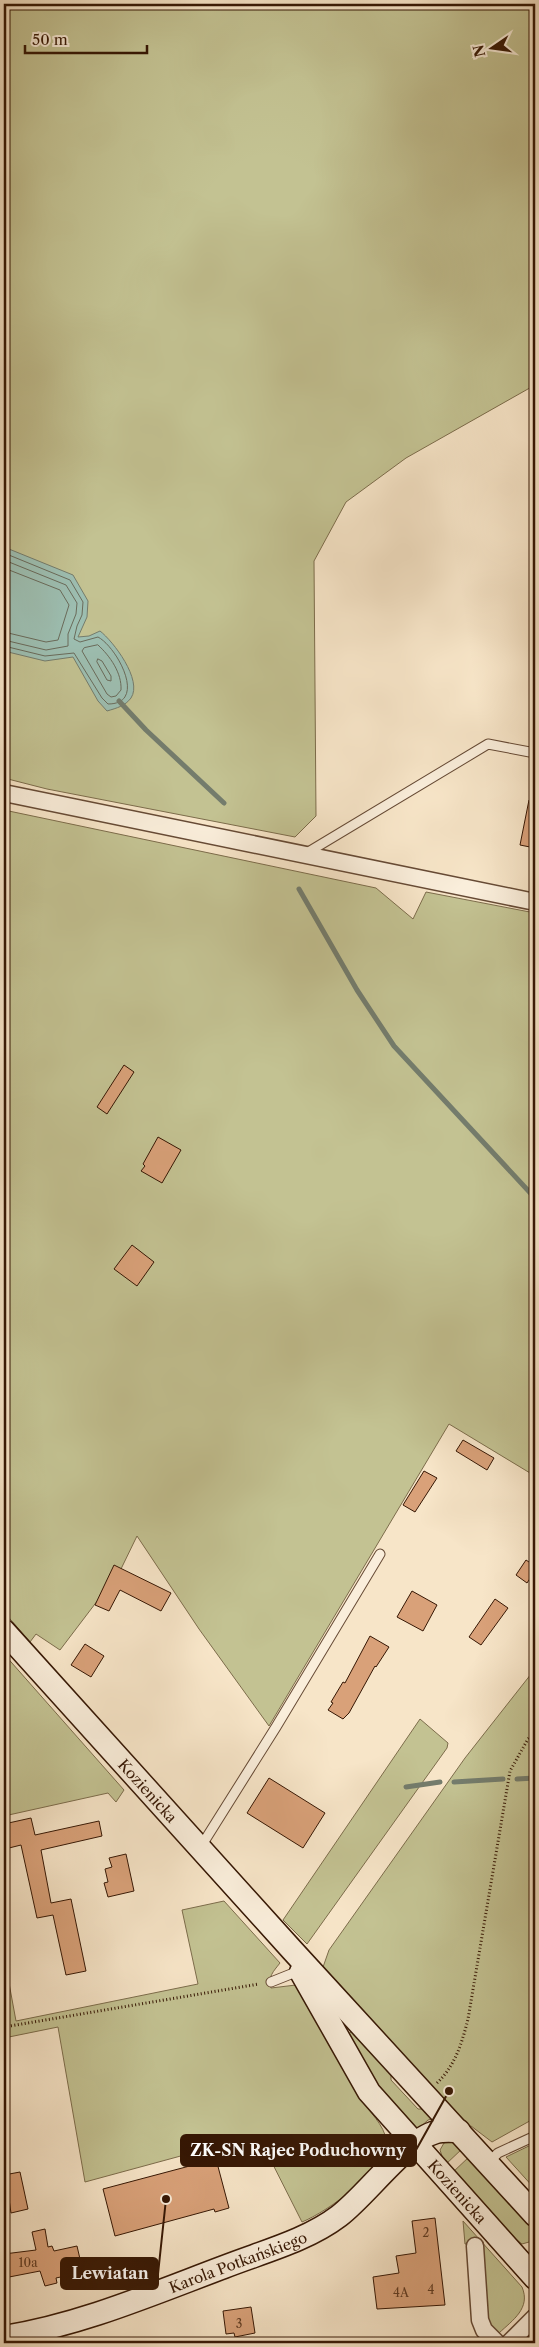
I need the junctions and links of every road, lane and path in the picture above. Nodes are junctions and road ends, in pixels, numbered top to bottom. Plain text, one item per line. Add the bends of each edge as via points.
1 (535, 753) edge
2 (4, 793) edge
3 (303, 855) junction
4 (535, 902) edge
5 (380, 1554) dead end
6 (4, 1631) edge
7 (535, 1733) edge
8 (200, 1848) junction
9 (299, 1962) junction
10 (271, 1982) joint
11 (4, 2027) edge
12 (425, 2093) junction
13 (459, 2131) junction
14 (436, 2132) junction
15 (535, 2136) edge
16 (415, 2144) junction
17 (488, 2164) junction
18 (437, 2169) junction
19 (383, 2174) junction
20 (535, 2216) edge
21 (475, 2246) dead end
22 (525, 2254) edge
23 (535, 2278) edge
24 (535, 2317) edge
25 (4, 2337) edge
26 (497, 2343) edge
27 (509, 2343) edge

1 - 3 lane via 488,744
2 - 3 street
3 - 4 street
5 - 8 lane
6 - 8 main road, Kozienicka
7 - 12 path via 528,1739 510,1771 462,2044 446,2073
8 - 9 main road, Kozienicka
9 - 10 lane
9 - 12 main road, Kozienicka
9 - 16 main road, Kozienicka via 369,2092
10 - 11 path
12 - 13 main road, Kozienicka
13 - 14 main road
13 - 17 main road, Kozienicka
14 - 16 main road, Karola Potkańskiego
14 - 18 main road via 431,2148
15 - 17 lane via 498,2153
16 - 18 main road, Kozienicka
16 - 19 main road, Karola Potkańskiego
17 - 20 main road, Kozienicka
18 - 19 main road via 412,2166
18 - 22 main road, Kozienicka
19 - 25 main road, Karola Potkańskiego via 338,2216 310,2233 65,2324
21 - 26 street via 480,2320 484,2330
22 - 23 main road, Kozienicka
24 - 27 street

